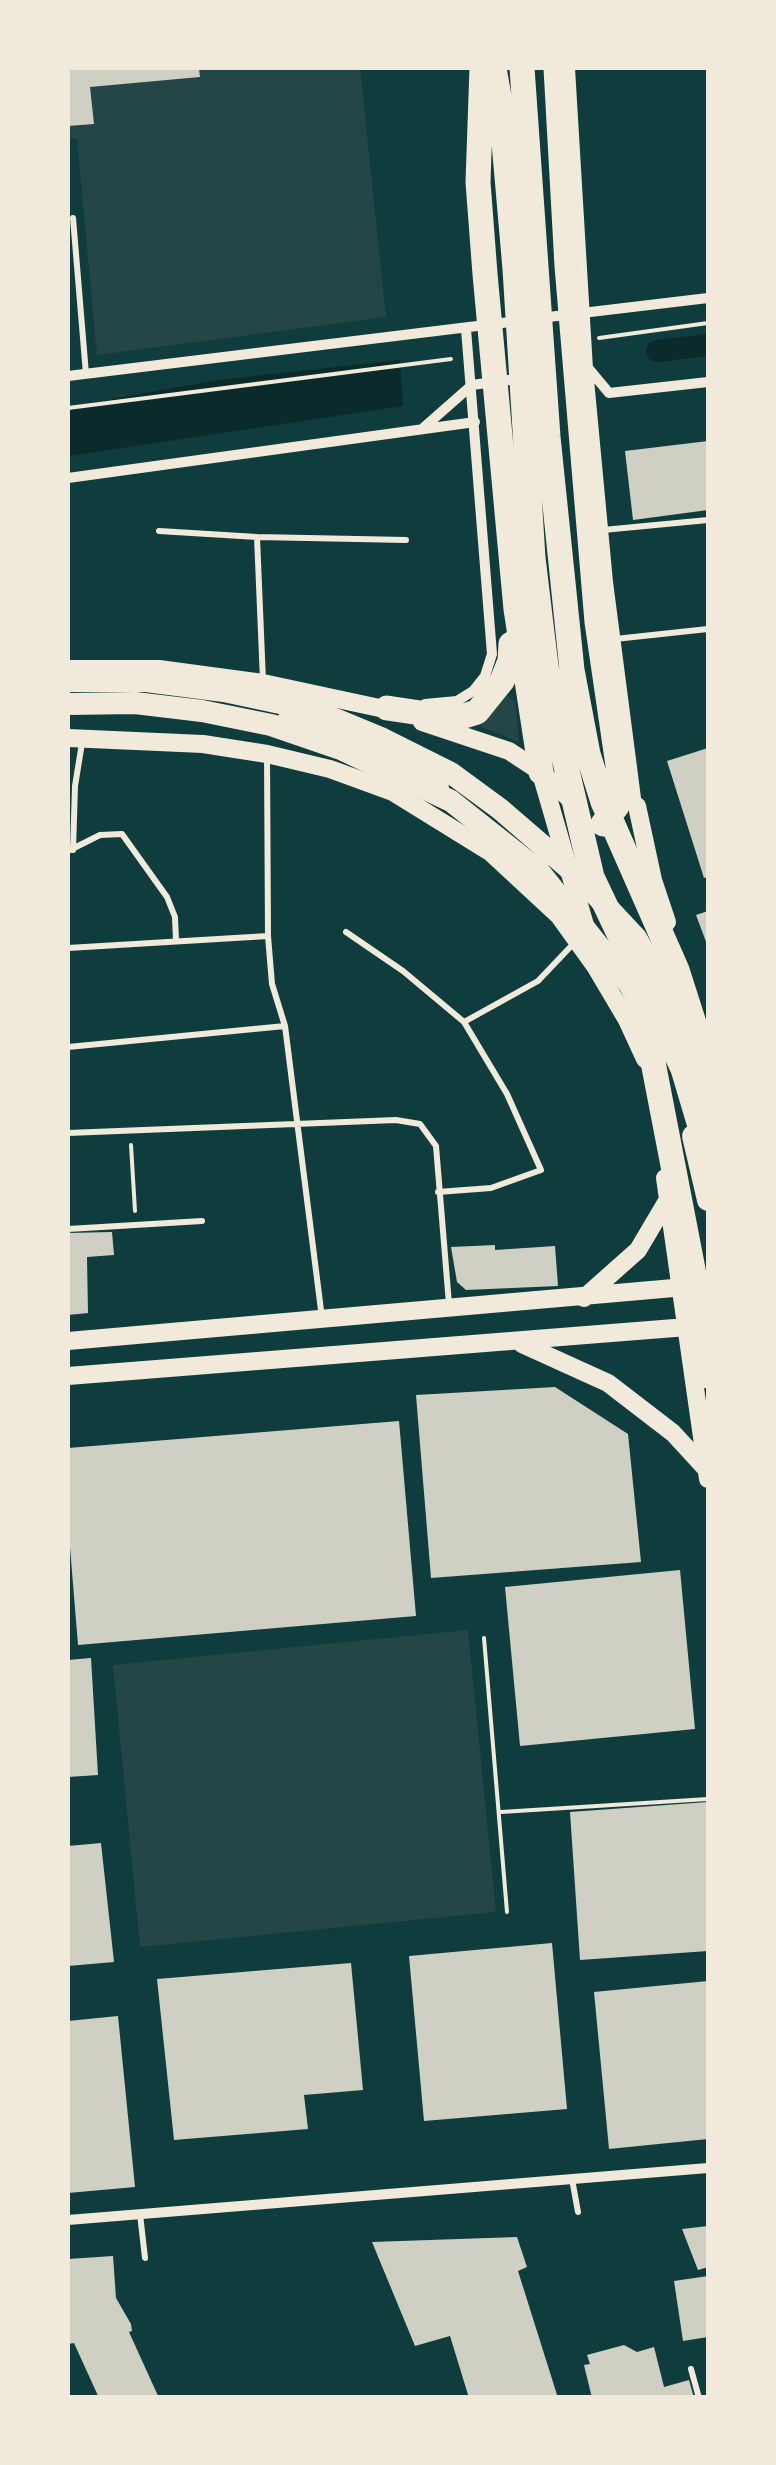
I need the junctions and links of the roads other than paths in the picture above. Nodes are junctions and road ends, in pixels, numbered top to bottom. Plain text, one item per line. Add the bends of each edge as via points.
1 (482, 68) edge
2 (494, 68) edge
3 (522, 68) edge
4 (556, 68) edge
5 (570, 68) edge
6 (74, 218) dead end
7 (708, 298) edge
8 (584, 311) junction
9 (466, 329) junction
10 (588, 368) junction
11 (569, 371) dead end
12 (86, 374) junction
13 (550, 374) dead end
14 (68, 376) edge
15 (708, 382) edge
16 (472, 384) junction
17 (475, 422) junction
18 (422, 429) junction
19 (68, 478) edge
20 (708, 520) edge
21 (160, 530) dead end
22 (603, 530) junction
23 (257, 537) junction
24 (406, 540) dead end
25 (516, 609) junction
26 (708, 629) edge
27 (615, 640) junction
28 (68, 669) edge
29 (68, 681) edge
30 (263, 683) junction
31 (68, 700) edge
32 (387, 708) junction
33 (413, 719) junction
34 (613, 724) junction
35 (324, 729) junction
36 (75, 738) edge
37 (267, 754) junction
38 (541, 772) junction
39 (393, 792) junction
40 (636, 806) junction
41 (490, 819) junction
42 (600, 828) junction
43 (566, 850) junction
44 (70, 851) edge
45 (653, 880) junction
46 (346, 932) dead end
47 (268, 936) junction
48 (176, 940) junction
49 (577, 940) junction
50 (68, 948) edge
51 (595, 966) junction
52 (677, 970) junction
53 (636, 971) junction
54 (464, 1022) junction
55 (286, 1026) junction
56 (708, 1043) edge
57 (68, 1047) edge
58 (708, 1067) edge
59 (660, 1107) junction
60 (708, 1110) edge
61 (299, 1125) junction
62 (708, 1131) edge
63 (68, 1133) edge
64 (708, 1153) edge
65 (438, 1192) junction
66 (708, 1200) edge
67 (667, 1201) junction
68 (202, 1222) dead end
69 (68, 1229) edge
70 (683, 1288) junction
71 (708, 1289) edge
72 (584, 1298) junction
73 (450, 1310) junction
74 (322, 1319) junction
75 (708, 1326) edge
76 (688, 1327) junction
77 (68, 1341) edge
78 (517, 1342) junction
79 (68, 1376) edge
80 (708, 1376) edge
81 (707, 1470) edge
82 (708, 1479) edge
83 (708, 2168) edge
84 (572, 2179) junction
85 (578, 2212) dead end
86 (140, 2214) junction
87 (68, 2220) edge
88 (145, 2258) dead end
89 (691, 2369) dead end
90 (699, 2398) edge

1 - 25 highway via 478,182
2 - 53 highway via 546,666 592,877
3 - 52 highway via 572,670 604,802
4 - 34 highway via 597,622
5 - 8 street
6 - 12 lane
7 - 8 street
8 - 9 street
8 - 10 street
9 - 12 street
9 - 16 street
10 - 11 street
10 - 15 street via 609,393
10 - 22 street
12 - 14 street
13 - 16 street
16 - 17 street
16 - 18 street
17 - 18 street
17 - 32 street via 492,654 485,676 456,701
18 - 19 street
20 - 22 lane
21 - 23 lane
22 - 27 street
23 - 24 lane
23 - 30 lane
25 - 32 highway via 506,674 477,712
25 - 38 highway
26 - 27 lane
27 - 40 street
28 - 30 main road via 159,669
29 - 60 highway via 146,680 313,710 451,773 580,878 636,938 671,999
30 - 32 main road
31 - 35 main road via 114,696 214,704
31 - 66 highway via 202,711 271,725 341,749 451,801 538,870 630,985 679,1086
32 - 33 main road
33 - 35 main road
33 - 38 main road via 496,746
34 - 40 highway
34 - 42 highway via 621,796
35 - 41 main road via 411,769
36 - 37 main road
36 - 44 lane
37 - 39 main road
37 - 47 lane
38 - 42 main road
38 - 43 main road
39 - 41 main road
39 - 49 main road via 490,852
40 - 45 main road
41 - 43 main road via 530,852
42 - 43 main road
42 - 45 main road
43 - 51 main road
44 - 48 lane via 100,835 122,834 167,897
45 - 56 main road
46 - 54 lane
47 - 48 lane
47 - 55 lane via 272,984
48 - 50 lane
49 - 51 main road
49 - 54 lane via 538,981
51 - 59 main road via 628,1020
52 - 58 highway
52 - 62 highway
53 - 64 highway via 683,1069
53 - 80 highway
54 - 65 lane via 542,1170 491,1188
55 - 57 lane
55 - 61 lane
59 - 67 main road
59 - 71 main road via 695,1220
61 - 63 lane
61 - 65 lane via 420,1124 436,1146
61 - 74 lane
65 - 73 lane
67 - 70 main road
67 - 72 main road via 638,1250
68 - 69 lane
70 - 71 main road
70 - 72 main road
70 - 76 main road
72 - 73 main road
73 - 74 main road
74 - 77 main road
75 - 76 main road
76 - 78 main road
76 - 81 main road
78 - 79 main road
78 - 81 main road via 608,1384
81 - 82 main road
83 - 84 street
84 - 85 lane
84 - 86 street
86 - 87 street
86 - 88 lane
89 - 90 lane

